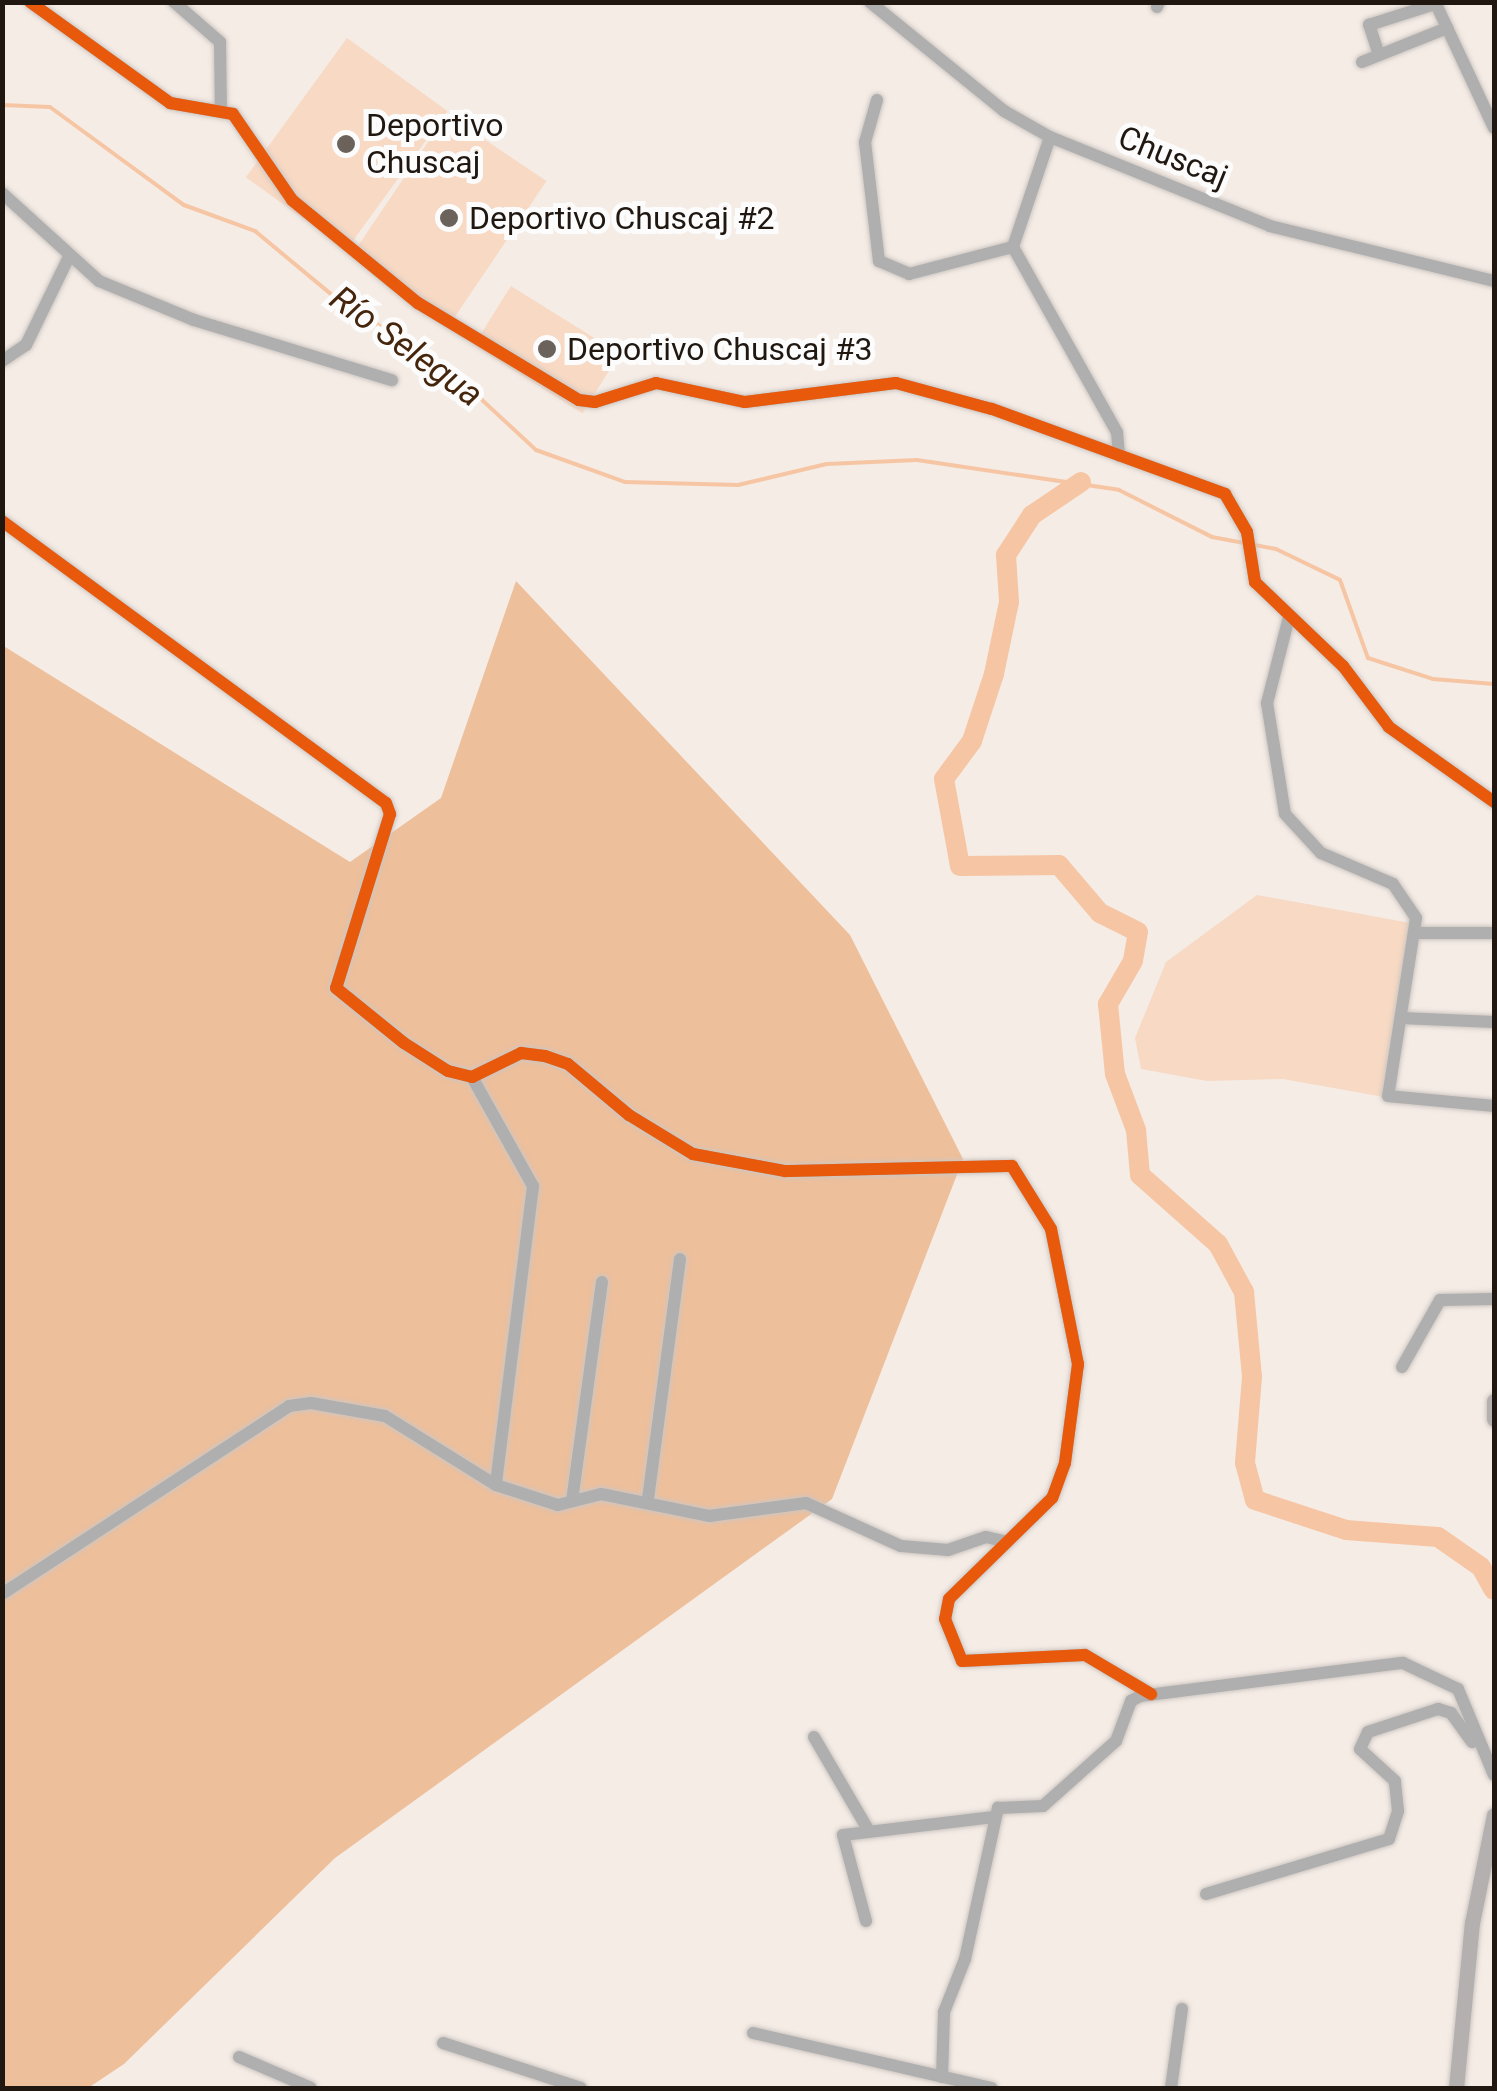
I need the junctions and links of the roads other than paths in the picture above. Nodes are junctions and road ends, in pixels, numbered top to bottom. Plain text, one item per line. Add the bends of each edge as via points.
1 (30, 2) edge
2 (174, 2) edge
3 (870, 2) edge
4 (1435, 3) edge
5 (1447, 28) junction
6 (1379, 56) junction
7 (1362, 62) dead end
8 (878, 100) dead end
9 (222, 110) junction
10 (1494, 128) edge
11 (1050, 137) junction
12 (2, 192) edge
13 (1014, 247) junction
14 (68, 259) junction
15 (1494, 281) edge
16 (2, 360) edge
17 (392, 380) dead end
18 (1119, 456) junction
19 (2, 521) edge
20 (1289, 618) junction
21 (1494, 802) edge
22 (1414, 933) junction
23 (1494, 934) edge
24 (1401, 1018) junction
25 (1494, 1022) edge
26 (472, 1077) junction
27 (1494, 1106) edge
28 (680, 1258) dead end
29 (602, 1282) dead end
30 (1494, 1299) edge
31 (1402, 1366) dead end
32 (1494, 1401) edge
33 (1494, 1410) edge
34 (1494, 1420) edge
35 (496, 1485) junction
36 (648, 1499) junction
37 (572, 1502) junction
38 (1007, 1542) junction
39 (2, 1594) edge
40 (1151, 1694) junction
41 (814, 1737) dead end
42 (1491, 1770) edge
43 (1494, 1815) edge
44 (994, 1817) junction
45 (869, 1832) junction
46 (1206, 1894) dead end
47 (866, 1921) dead end
48 (1182, 2009) dead end
49 (752, 2032) dead end
50 (444, 2043) dead end
51 (239, 2057) dead end
52 (942, 2077) junction
53 (312, 2088) edge
54 (581, 2088) edge
55 (992, 2088) edge
56 (1172, 2088) edge
57 (1456, 2088) edge

1 - 9 street via 170,103
2 - 9 street via 220,42
3 - 11 street, Chuscaj via 1004,111
4 - 5 street
4 - 6 street via 1369,25
5 - 6 street
5 - 10 street
6 - 7 street
8 - 13 street via 864,142 878,262 909,274
9 - 18 street via 233,114 292,200 418,303 579,400 595,402 656,383 745,402 896,382
11 - 13 street
11 - 15 street, Chuscaj via 1270,226
12 - 14 street
13 - 18 street via 1117,432
14 - 16 street via 26,345
14 - 17 street via 98,282 194,320
18 - 20 street via 1225,494 1247,532 1256,582
19 - 26 street via 386,803 390,814 336,988 404,1043 448,1071
20 - 21 street via 1343,666 1389,727
20 - 22 street via 1267,703 1285,814 1321,853 1393,884 1416,918
22 - 23 street
22 - 24 street
24 - 25 street
24 - 27 street via 1388,1096
26 - 35 street via 533,1186
26 - 38 street via 522,1053 544,1056 568,1064 693,1154 784,1172 1012,1166 1050,1229 1078,1364 1066,1463 1052,1498
28 - 36 street
29 - 37 street
30 - 31 street via 1440,1300
32 - 33 main road
33 - 34 main road
35 - 37 street via 542,1502
35 - 39 street via 385,1416 334,1403 289,1406
36 - 37 street via 601,1494
36 - 38 street via 709,1516 806,1503 872,1537 924,1550 986,1537
38 - 40 street via 949,1599 944,1619 962,1661 1085,1655
40 - 42 street via 1404,1663 1458,1689
40 - 44 street via 1131,1701 1116,1742 1043,1806 1005,1804
41 - 45 street
42 - 46 street via 1451,1713 1438,1710 1368,1732 1360,1749 1395,1781 1398,1811 1389,1839
43 - 57 main road via 1472,1923
44 - 45 street
44 - 52 street via 965,1959 944,2012
45 - 47 street via 850,1833 841,1842
48 - 56 street
49 - 52 street
50 - 54 street
51 - 53 street
52 - 55 street

